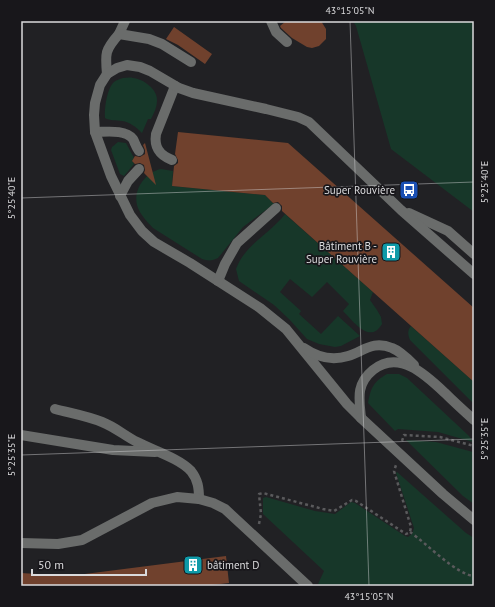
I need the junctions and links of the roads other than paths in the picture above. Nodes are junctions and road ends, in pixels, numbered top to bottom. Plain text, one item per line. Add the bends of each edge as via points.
1 (124, 21) edge
2 (271, 21) edge
3 (119, 34) junction
4 (287, 42) dead end
5 (191, 62) dead end
6 (107, 74) junction
7 (175, 86) junction
8 (95, 132) junction
9 (139, 151) dead end
10 (172, 160) dead end
11 (139, 169) dead end
12 (120, 196) junction
13 (276, 208) dead end
14 (401, 210) junction
15 (474, 254) edge
16 (474, 274) edge
17 (218, 280) junction
18 (298, 345) junction
19 (426, 375) junction
20 (55, 409) dead end
21 (361, 418) junction
22 (474, 420) edge
23 (21, 435) edge
24 (161, 452) junction
25 (200, 499) junction
26 (474, 520) edge
27 (21, 543) edge
28 (308, 586) edge

1 - 3 street
2 - 4 street via 276,32
3 - 5 street via 162,44
3 - 6 street via 109,46 106,57
6 - 7 street via 127,65 140,67
6 - 8 street via 100,85 95,103
7 - 10 street via 155,141 160,153
7 - 14 street via 193,93 298,117 309,122
8 - 9 street via 127,134
8 - 12 street
11 - 12 street via 128,181
12 - 17 street via 130,215 154,242
13 - 17 street via 237,243
14 - 15 street via 448,231
14 - 16 street
17 - 18 street via 286,329
18 - 19 street via 326,358 348,356 372,345 382,345 393,348
18 - 21 street
19 - 21 street via 410,365 397,362 377,367 367,375 361,386
19 - 22 street
20 - 24 street via 103,422 137,442
21 - 26 street
23 - 24 street via 113,450
24 - 25 street via 190,469 197,479
25 - 27 street via 177,496 152,503 82,540 58,544
25 - 28 street via 225,509

